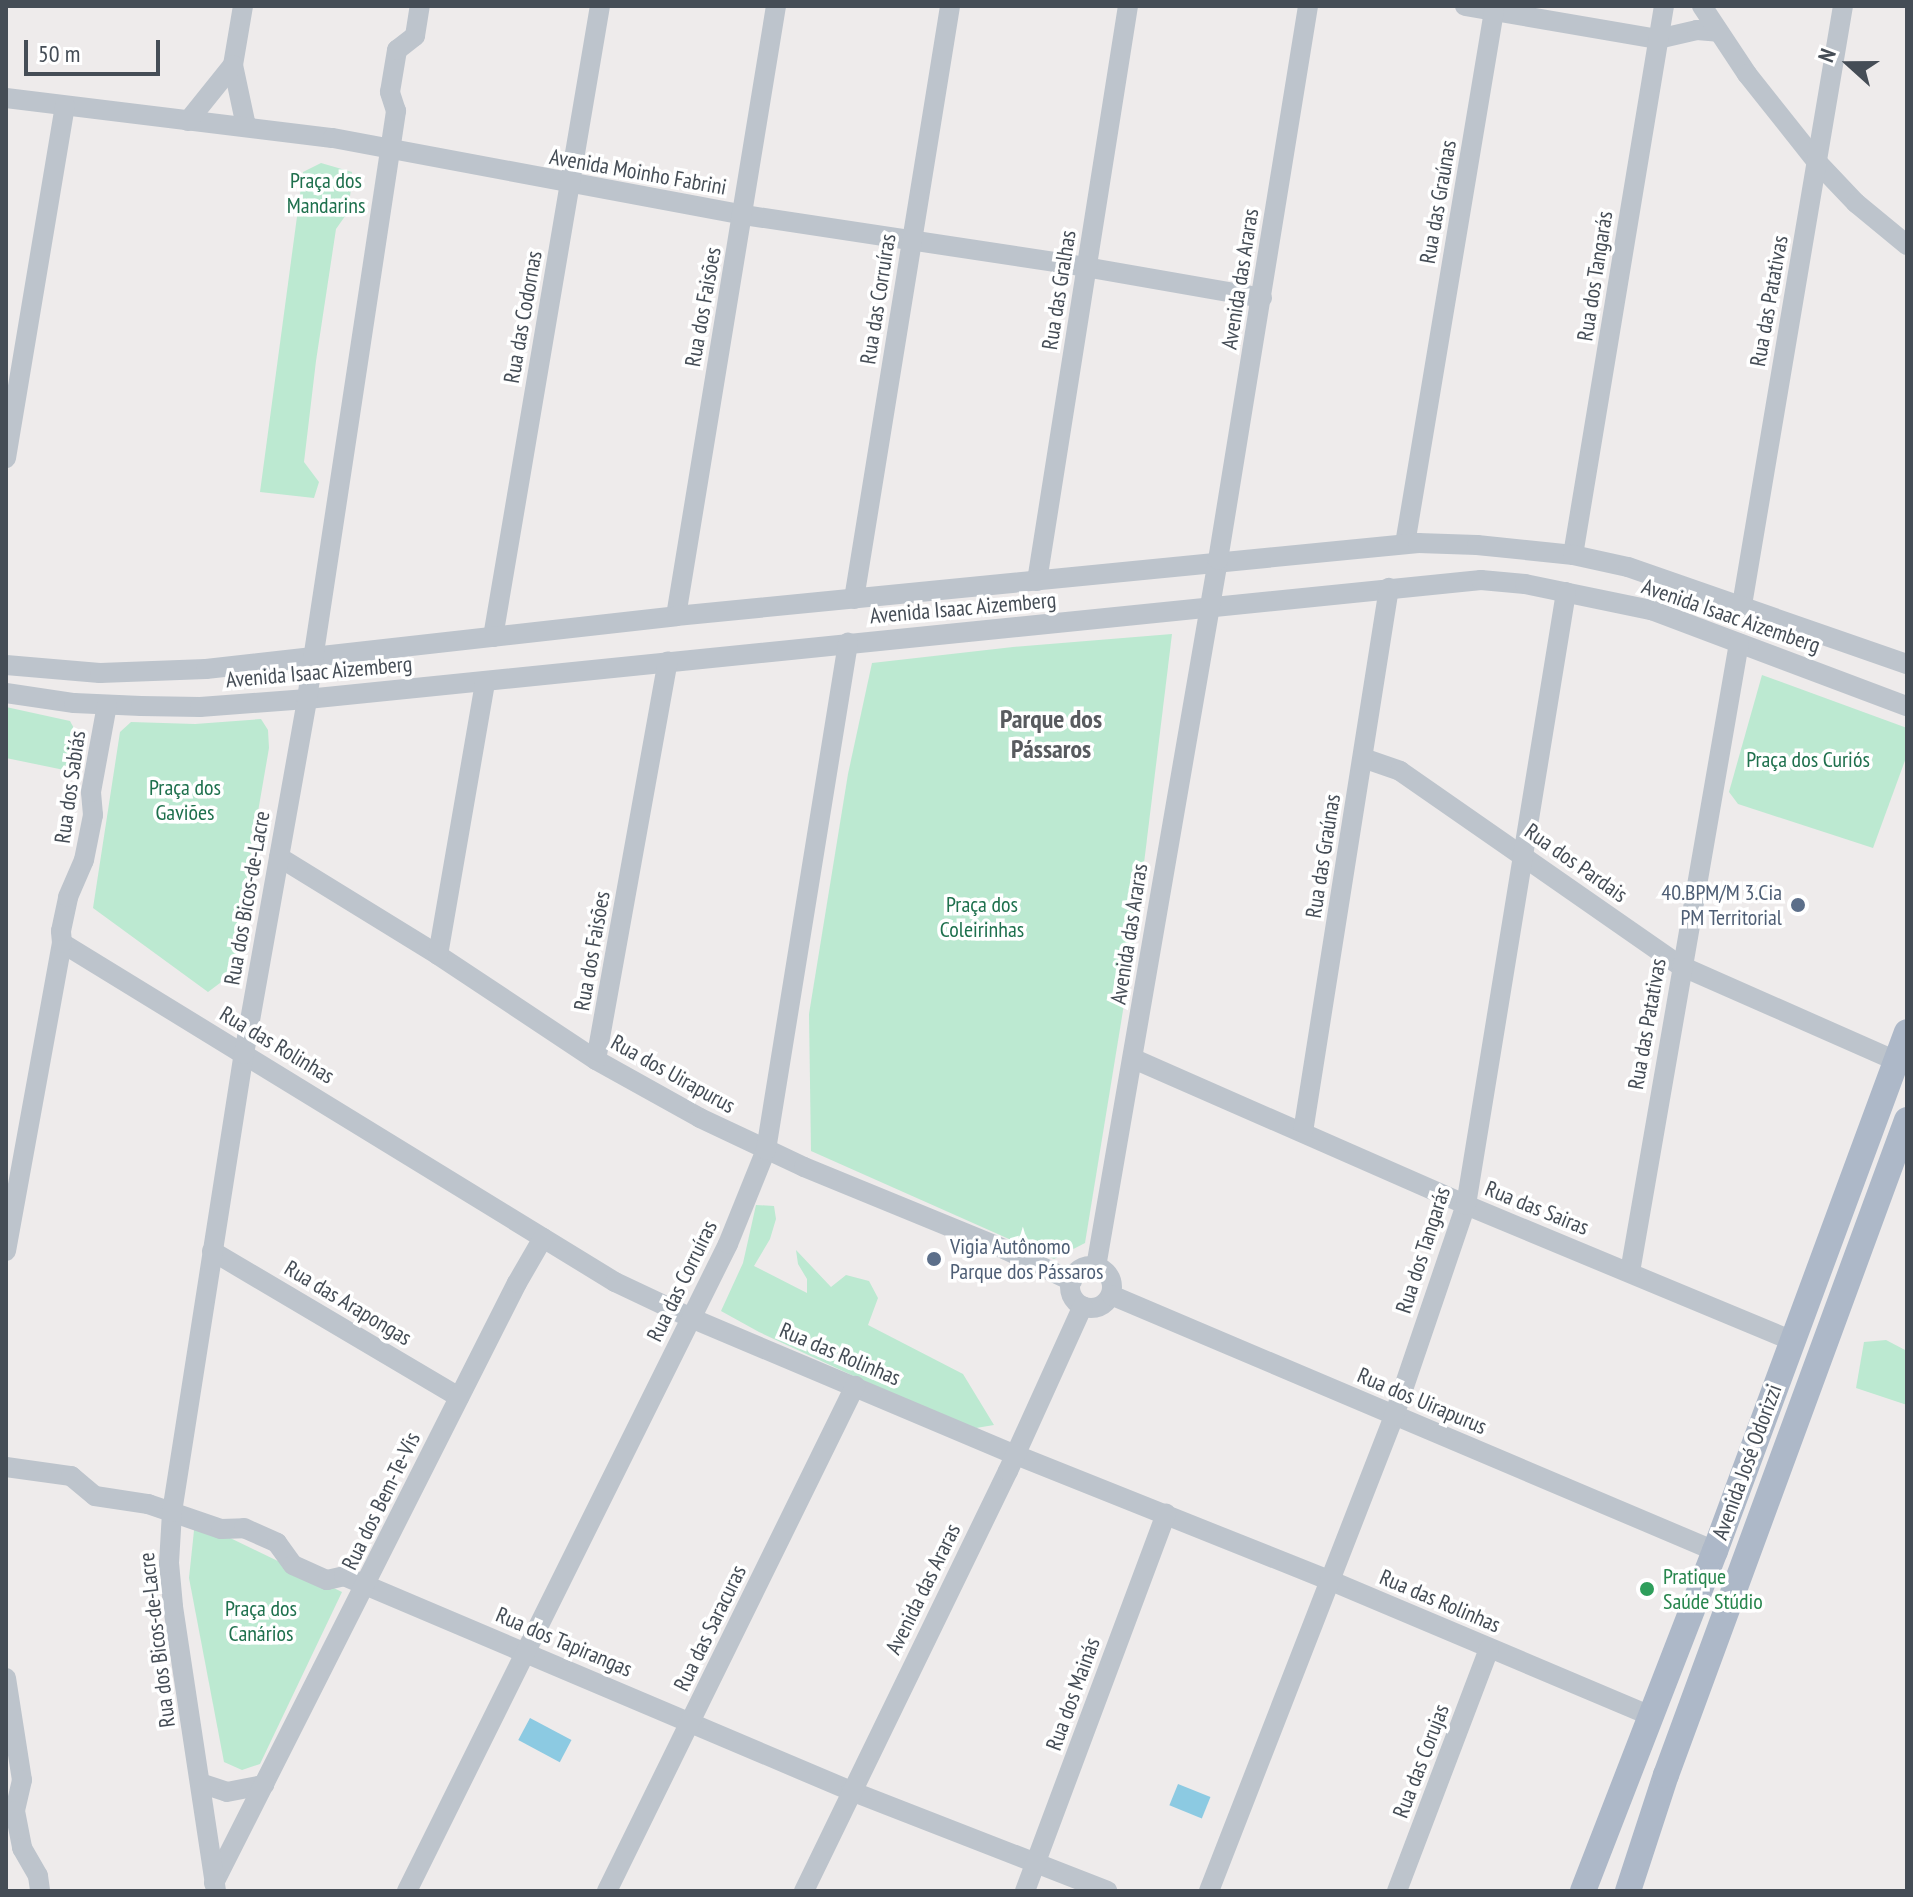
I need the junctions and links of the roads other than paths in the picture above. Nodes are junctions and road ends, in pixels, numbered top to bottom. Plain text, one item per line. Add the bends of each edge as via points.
1 (243, 6) edge
2 (420, 6) edge
3 (600, 6) edge
4 (776, 6) edge
5 (950, 6) edge
6 (1128, 6) edge
7 (1308, 6) edge
8 (1465, 6) edge
9 (1664, 6) edge
10 (1702, 6) edge
11 (1843, 6) edge
12 (1494, 11) junction
13 (1718, 32) junction
14 (1658, 39) junction
15 (233, 65) junction
16 (6, 98) edge
17 (65, 106) junction
18 (188, 121) junction
19 (246, 126) junction
20 (389, 151) junction
21 (1817, 162) junction
22 (570, 184) junction
23 (744, 215) junction
24 (912, 242) junction
25 (1907, 245) edge
26 (1086, 267) junction
27 (1262, 298) junction
28 (6, 458) edge
29 (1405, 544) junction
30 (1573, 555) junction
31 (1218, 560) junction
32 (1037, 581) junction
33 (1389, 588) junction
34 (1566, 592) junction
35 (854, 599) junction
36 (1742, 605) junction
37 (1209, 608) junction
38 (676, 616) junction
39 (493, 637) junction
40 (848, 643) junction
41 (1739, 643) junction
42 (313, 657) junction
43 (668, 661) junction
44 (1907, 664) edge
45 (6, 665) edge
46 (206, 669) junction
47 (485, 682) junction
48 (6, 693) edge
49 (307, 699) junction
50 (107, 705) junction
51 (1907, 706) edge
52 (200, 707) junction
53 (1363, 758) junction
54 (1522, 853) junction
55 (279, 857) junction
56 (62, 943) junction
57 (438, 955) junction
58 (1681, 966) junction
59 (1907, 1032) edge
60 (244, 1054) junction
61 (1134, 1059) junction
62 (596, 1060) junction
63 (1896, 1061) junction
64 (1907, 1120) edge
65 (1303, 1132) junction
66 (766, 1150) junction
67 (1466, 1205) junction
68 (543, 1238) junction
69 (6, 1251) edge
70 (212, 1251) junction
71 (1096, 1267) junction
72 (1630, 1272) junction
73 (1072, 1281) junction
74 (1111, 1295) junction
75 (1083, 1306) junction
76 (691, 1318) junction
77 (1791, 1340) junction
78 (855, 1386) junction
79 (459, 1397) junction
80 (1394, 1416) junction
81 (1016, 1455) junction
82 (6, 1467) edge
83 (172, 1512) junction
84 (1166, 1514) junction
85 (1715, 1551) junction
86 (1329, 1580) junction
87 (366, 1585) junction
88 (1489, 1649) junction
89 (523, 1651) junction
90 (6, 1678) edge
91 (1648, 1715) junction
92 (691, 1721) junction
93 (200, 1783) junction
94 (264, 1785) junction
95 (851, 1791) junction
96 (1036, 1863) junction
97 (215, 1887) edge
98 (40, 1891) edge
99 (407, 1891) edge
100 (607, 1891) edge
101 (804, 1891) edge
102 (1025, 1891) edge
103 (1107, 1891) edge
104 (1209, 1891) edge
105 (1397, 1891) edge
106 (1583, 1891) edge
107 (1628, 1891) edge

1 - 15 street
2 - 20 street, Rua dos Bicos-de-Lacre via 415,36 397,50
3 - 22 street, Rua das Codornas
4 - 23 street, Rua dos Faisões
5 - 24 street, Rua das Corruíras
6 - 26 street, Rua das Gralhas
7 - 27 street, Avenida das Araras
8 - 12 street
9 - 14 street, Rua dos Tangarás
10 - 13 street
11 - 21 street, Rua das Patativas
12 - 14 street
12 - 29 street, Rua das Graúnas
13 - 14 street via 1697,30
13 - 21 street
14 - 30 street, Rua dos Tangarás
15 - 18 street
15 - 19 street
16 - 17 street, Avenida Moinho Fabrini
17 - 18 street, Avenida Moinho Fabrini
17 - 28 street
18 - 19 street, Avenida Moinho Fabrini
19 - 20 street, Avenida Moinho Fabrini
20 - 22 street, Avenida Moinho Fabrini
20 - 42 street, Rua dos Bicos-de-Lacre
21 - 25 street
21 - 36 street, Rua das Patativas
22 - 23 street, Avenida Moinho Fabrini
22 - 39 street, Rua das Codornas
23 - 24 street, Avenida Moinho Fabrini
23 - 38 street, Rua dos Faisões
24 - 26 street, Avenida Moinho Fabrini
24 - 35 street, Rua das Corruíras
26 - 27 street, Avenida Moinho Fabrini
26 - 32 street, Rua das Gralhas
27 - 31 street, Avenida das Araras
29 - 30 street, Avenida Isaac Aizemberg
29 - 31 street, Avenida Isaac Aizemberg
30 - 36 street, Avenida Isaac Aizemberg via 1628,567
31 - 32 street, Avenida Isaac Aizemberg
31 - 37 street, Avenida das Araras
32 - 35 street, Avenida Isaac Aizemberg
33 - 34 street, Avenida Isaac Aizemberg via 1481,580
33 - 37 street, Avenida Isaac Aizemberg
33 - 53 street, Rua das Graúnas
34 - 41 street, Avenida Isaac Aizemberg via 1651,610
34 - 54 street, Rua dos Tangarás
35 - 38 street, Avenida Isaac Aizemberg
36 - 44 street, Avenida Isaac Aizemberg
37 - 40 street, Avenida Isaac Aizemberg
37 - 61 street, Avenida das Araras
38 - 39 street, Avenida Isaac Aizemberg
39 - 42 street, Avenida Isaac Aizemberg
40 - 43 street, Avenida Isaac Aizemberg
40 - 66 street, Rua das Corruíras
41 - 51 street, Avenida Isaac Aizemberg
41 - 58 street, Rua das Patativas
42 - 46 street, Avenida Isaac Aizemberg
42 - 49 street, Rua dos Bicos-de-Lacre
43 - 47 street, Avenida Isaac Aizemberg
43 - 62 street, Rua dos Faisões
45 - 46 street, Avenida Isaac Aizemberg via 100,673
46 - 52 street via 215,686 211,699
47 - 49 street, Avenida Isaac Aizemberg
47 - 57 street
48 - 50 street, Avenida Isaac Aizemberg
49 - 52 street, Avenida Isaac Aizemberg
49 - 55 street, Rua dos Bicos-de-Lacre
50 - 52 street, Avenida Isaac Aizemberg
50 - 56 street, Rua dos Sabiás via 91,792 93,815 84,860 68,897
53 - 54 street, Rua dos Pardais via 1400,771
53 - 65 street, Rua das Graúnas
54 - 58 street, Rua dos Pardais
54 - 67 street, Rua dos Tangarás
55 - 57 street, Rua dos Uirapurus
55 - 60 street, Rua dos Bicos-de-Lacre
56 - 60 street, Rua das Rolinhas
56 - 69 street, Rua dos Sabiás
57 - 62 street, Rua dos Uirapurus
58 - 63 street, Rua dos Pardais
58 - 72 street, Rua das Patativas
59 - 63 main road, Avenida José Odorizzi
60 - 68 street, Rua das Rolinhas
60 - 70 street, Rua dos Bicos-de-Lacre
61 - 65 street, Rua das Sairas
61 - 71 street, Avenida das Araras
62 - 66 street, Rua dos Uirapurus
63 - 77 main road, Avenida José Odorizzi
64 - 107 main road, Avenida José Odorizzi
65 - 67 street, Rua das Sairas
66 - 73 street, Rua dos Uirapurus
66 - 76 street, Rua das Corruíras
67 - 72 street, Rua das Sairas
67 - 80 street, Rua dos Tangarás
68 - 76 street, Rua das Rolinhas via 615,1282
68 - 79 street, Rua dos Bem-Te-Vis
70 - 79 street, Rua das Arapongas
70 - 83 street, Rua dos Bicos-de-Lacre
71 - 73 street via 1083,1268
71 - 74 street via 1111,1280
72 - 77 street, Rua das Sairas
73 - 75 street via 1073,1298
74 - 75 street via 1103,1305
74 - 80 street, Rua dos Uirapurus
75 - 81 street, Avenida das Araras
76 - 78 street, Rua das Rolinhas
76 - 89 street, Rua das Corruíras
77 - 85 main road, Avenida José Odorizzi
78 - 81 street, Rua das Rolinhas
78 - 92 street, Rua das Saracuras
79 - 87 street, Rua dos Bem-Te-Vis
80 - 85 street, Rua dos Uirapurus
80 - 86 street, Rua dos Tangarás
81 - 84 street, Rua das Rolinhas
81 - 95 street, Avenida das Araras
82 - 83 street, Rua dos Tapirangas via 71,1476 95,1496
83 - 87 street, Rua dos Tapirangas via 221,1529 244,1528 277,1543 293,1565 327,1580 344,1576
83 - 93 street, Rua dos Bicos-de-Lacre via 170,1580
84 - 86 street, Rua das Rolinhas
84 - 96 street, Rua dos Mainás
85 - 91 main road, Avenida José Odorizzi
86 - 88 street, Rua das Rolinhas
86 - 104 street, Rua dos Tangarás
87 - 89 street, Rua dos Tapirangas
87 - 94 street, Rua dos Bem-Te-Vis
88 - 91 street, Rua das Rolinhas
88 - 105 street, Rua das Corujas
89 - 92 street, Rua dos Tapirangas
89 - 99 street, Rua das Corruíras
90 - 98 street via 22,1780 15,1811 22,1848
91 - 106 main road, Avenida José Odorizzi
92 - 95 street, Rua dos Tapirangas
92 - 100 street, Rua das Saracuras
93 - 94 street via 227,1792
93 - 97 street, Rua dos Bicos-de-Lacre
94 - 97 street, Rua dos Bem-Te-Vis
95 - 96 street, Rua dos Tapirangas
95 - 101 street, Avenida das Araras
96 - 102 street, Rua dos Mainás
96 - 103 street, Rua dos Tapirangas

